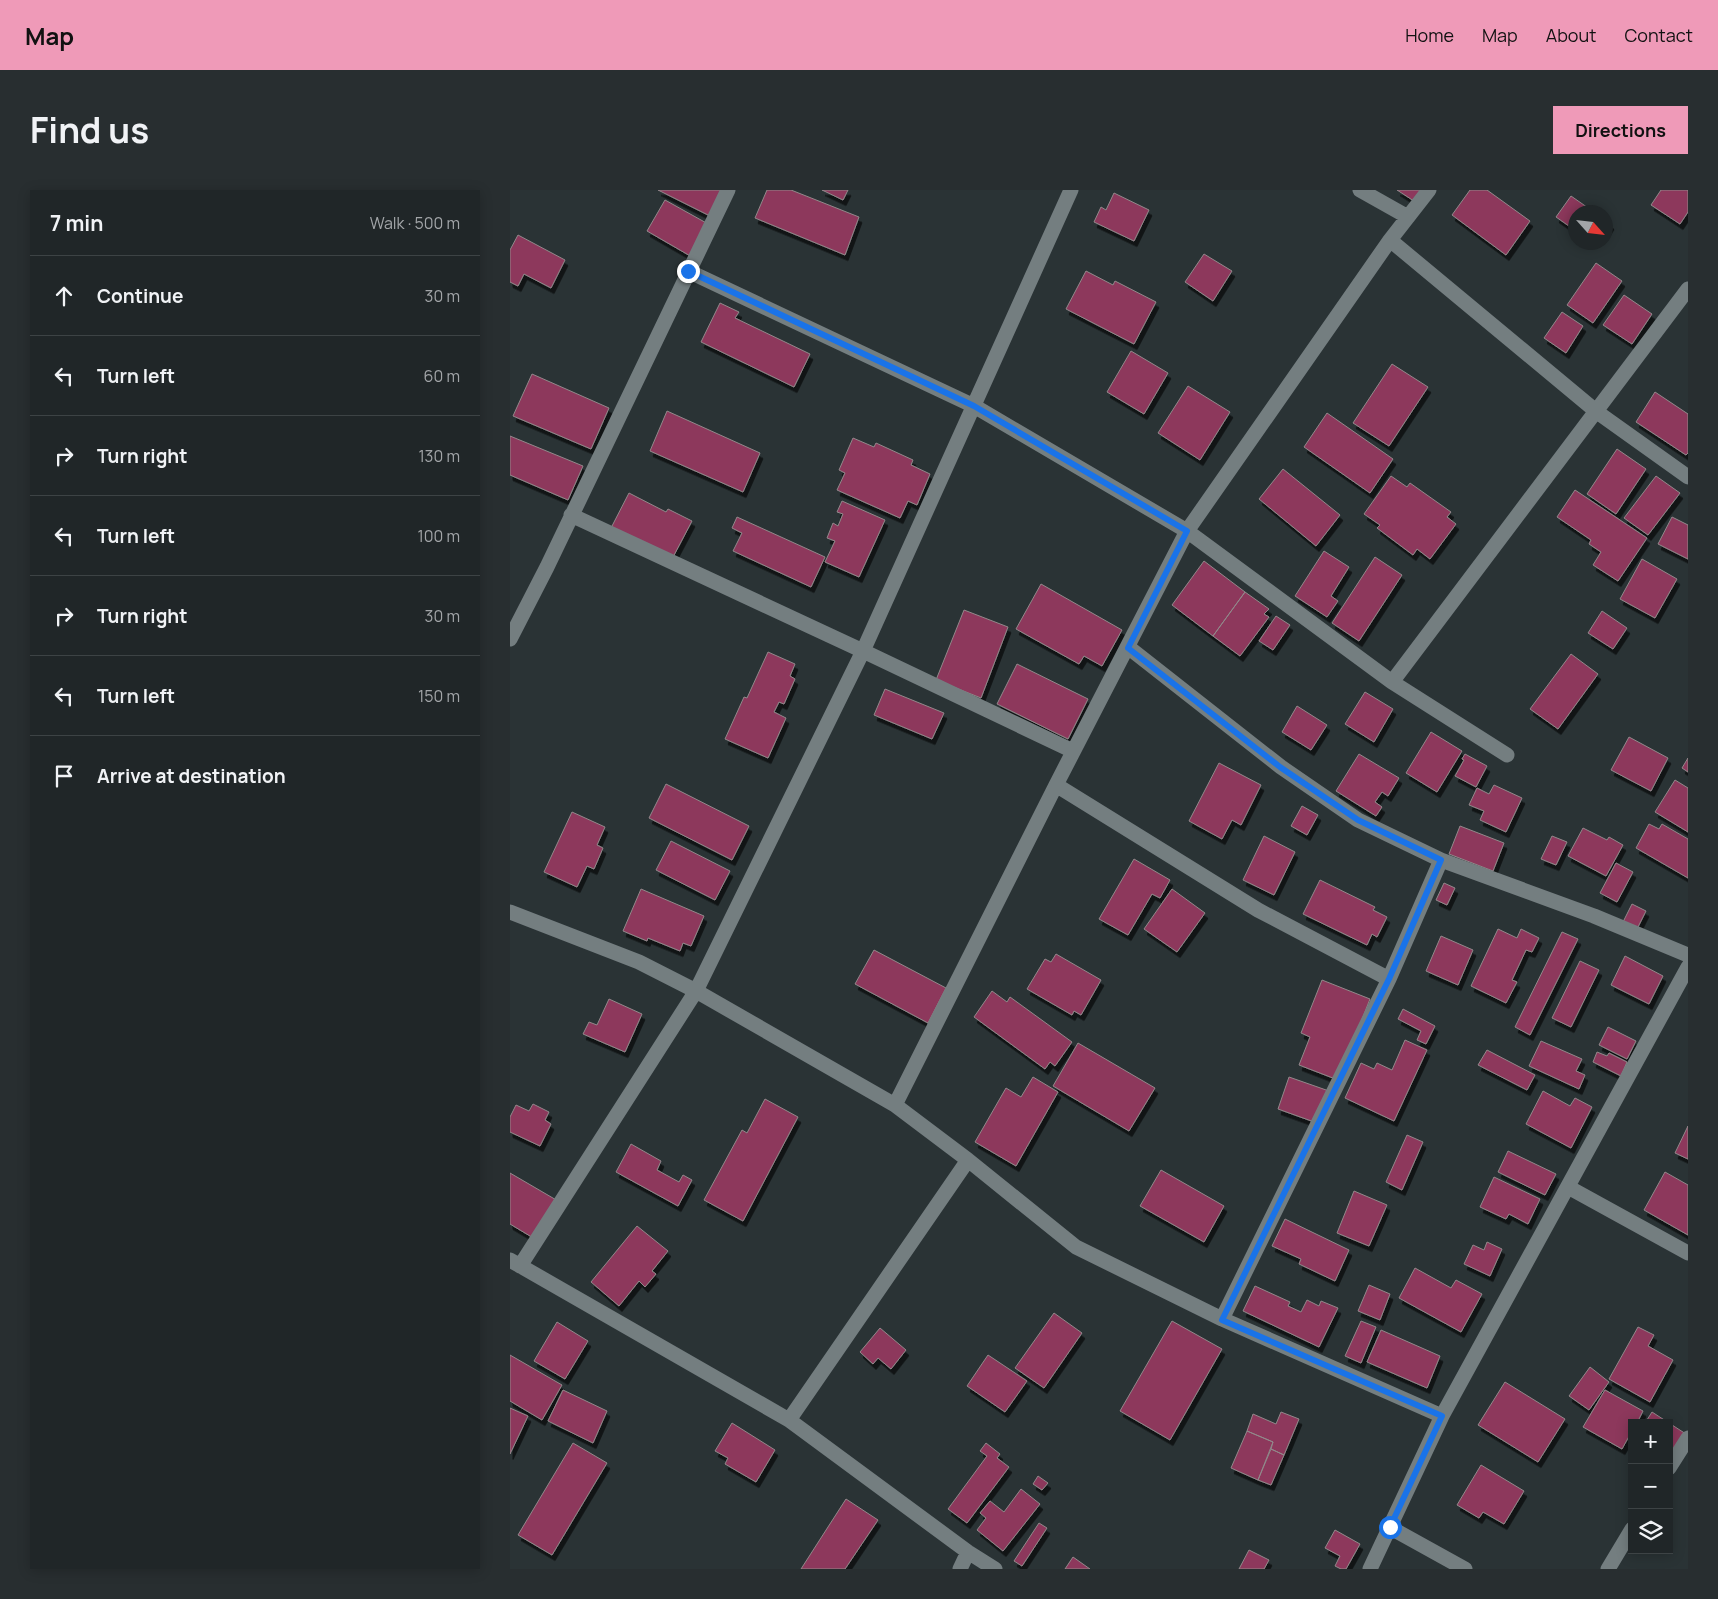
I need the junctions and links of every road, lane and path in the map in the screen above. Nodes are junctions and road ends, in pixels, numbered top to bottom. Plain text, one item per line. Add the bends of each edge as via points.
1 (728, 190) edge
2 (1071, 190) edge
3 (1360, 190) edge
4 (1429, 190) edge
5 (1408, 217) junction
6 (1390, 240) junction
7 (688, 271) junction
8 (1688, 290) edge
9 (974, 406) junction
10 (1597, 412) junction
11 (1688, 477) edge
12 (571, 515) junction
13 (1187, 531) junction
14 (510, 639) edge
15 (1128, 648) junction
16 (863, 651) junction
17 (1392, 682) junction
18 (1073, 751) junction
19 (1507, 755) dead end
20 (1056, 785) junction
21 (1441, 860) junction
22 (510, 912) edge
23 (1688, 955) edge
24 (1688, 967) edge
25 (1389, 979) junction
26 (696, 991) junction
27 (895, 1106) junction
28 (968, 1160) junction
29 (1568, 1187) junction
30 (1688, 1253) edge
31 (515, 1263) edge
32 (1222, 1320) junction
33 (1442, 1416) junction
34 (789, 1420) junction
35 (1688, 1438) edge
36 (1672, 1464) edge
37 (1390, 1527) junction
38 (1628, 1536) edge
39 (968, 1552) junction
40 (960, 1569) edge
41 (994, 1569) edge
42 (1370, 1569) edge
43 (1465, 1569) edge
44 (1608, 1569) edge

1 - 7 street
2 - 9 street
3 - 5 street
4 - 5 street
5 - 6 street
6 - 10 street
6 - 13 street
7 - 9 street
7 - 12 street
8 - 10 street
9 - 13 street
9 - 16 street
10 - 11 street
10 - 17 street
12 - 14 street
12 - 16 street
13 - 15 street
13 - 17 street
15 - 18 street
15 - 21 street via 1280,767 1358,820
16 - 18 street
16 - 26 street
17 - 19 street
18 - 20 street
20 - 25 street via 1258,910
20 - 27 street
21 - 23 street via 1594,916
21 - 25 street
22 - 26 street via 639,962
24 - 29 street
25 - 32 street
26 - 27 street
26 - 31 street
27 - 28 street
28 - 32 street via 1076,1247
28 - 34 street
29 - 30 street
29 - 33 street
31 - 34 street
32 - 33 street
33 - 37 street
34 - 39 street
35 - 36 street
37 - 42 street
37 - 43 street
38 - 44 street
39 - 40 street
39 - 41 street

